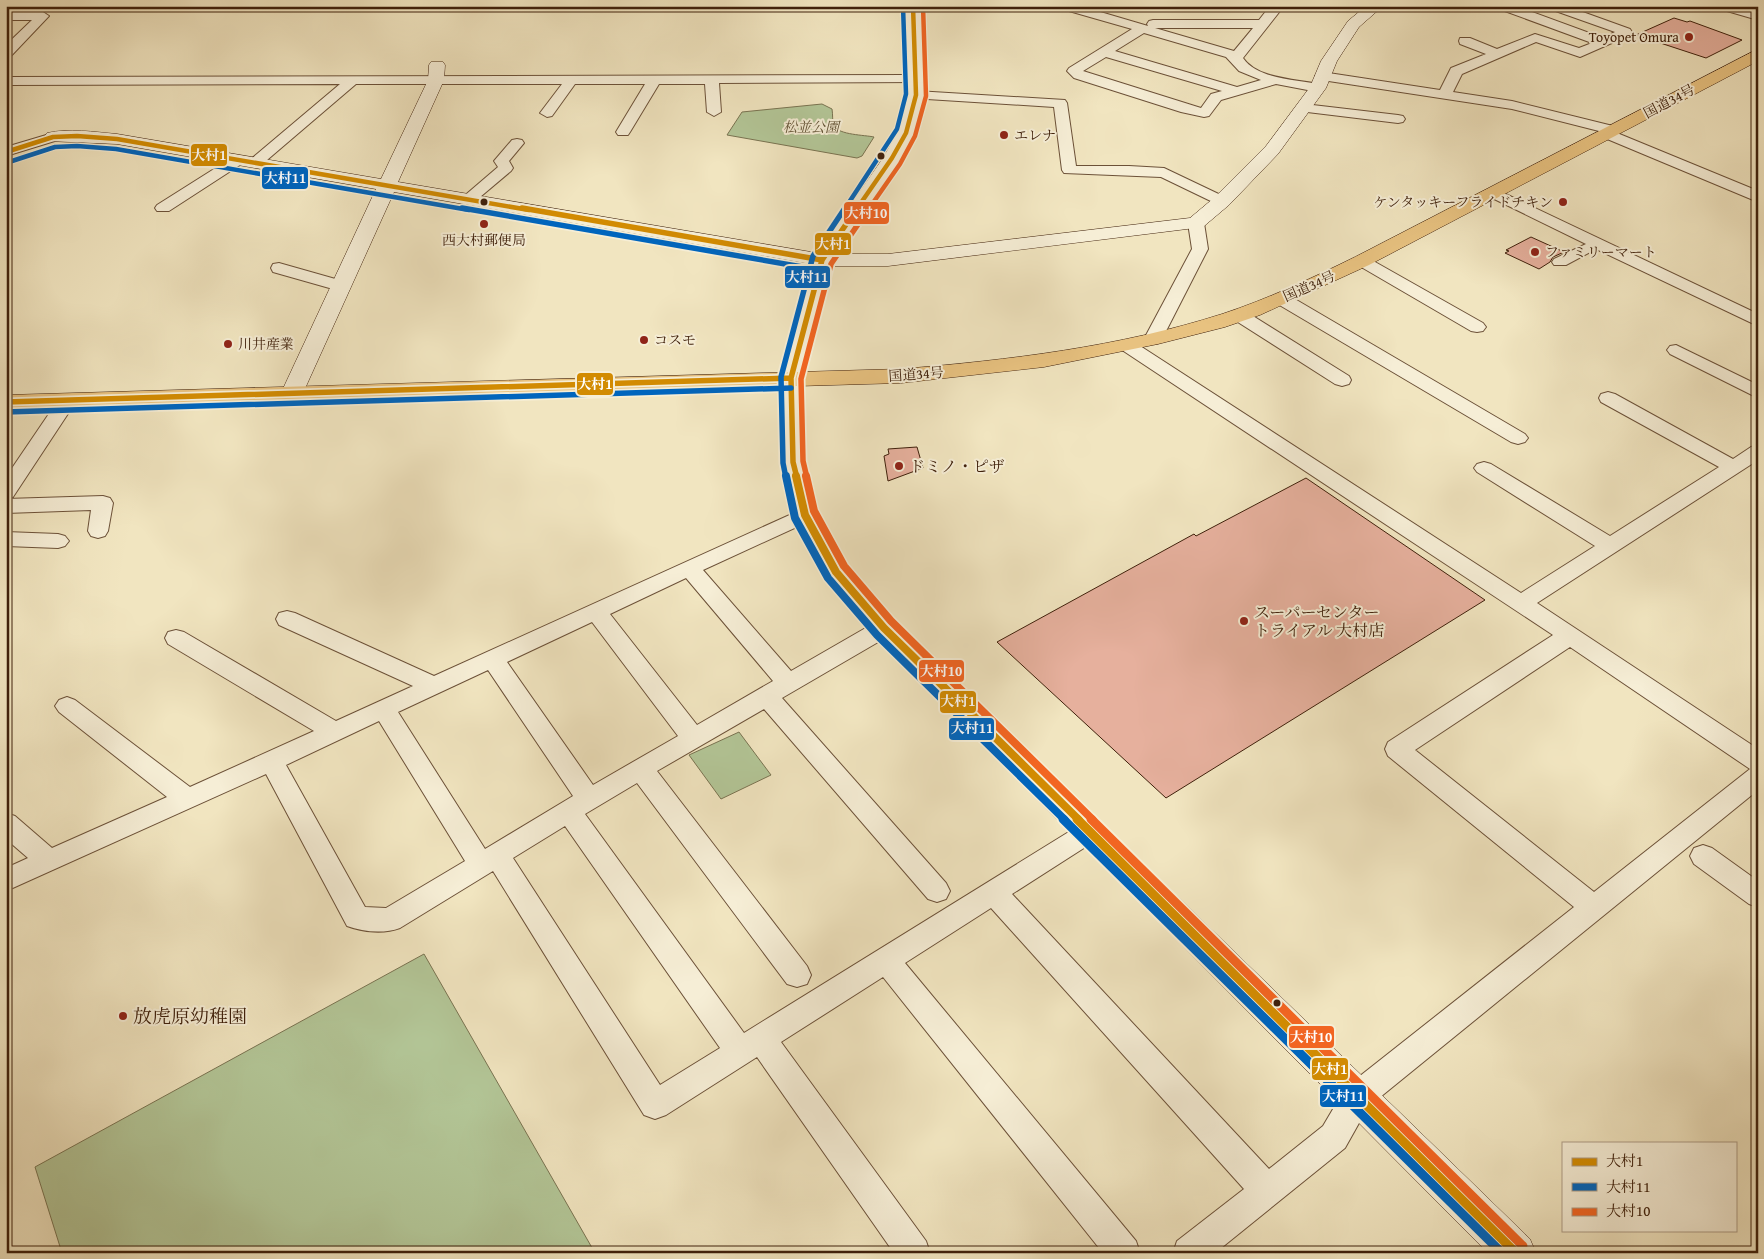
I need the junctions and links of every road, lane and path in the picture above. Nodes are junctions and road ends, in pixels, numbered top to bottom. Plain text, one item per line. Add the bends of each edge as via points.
1 (913, 6) edge
2 (1066, 6) edge
3 (1278, 6) edge
4 (1376, 6) edge
5 (1508, 6) edge
6 (1554, 6) edge
7 (1724, 6) edge
8 (6, 16) edge
9 (1758, 16) edge
10 (1126, 24) junction
11 (1262, 24) junction
12 (1143, 28) junction
13 (1465, 41) dead end
14 (1603, 42) junction
15 (1509, 48) junction
16 (1106, 52) junction
17 (6, 53) edge
18 (1496, 53) junction
19 (1758, 54) edge
20 (1526, 55) dead end
21 (1237, 56) junction
22 (436, 72) junction
23 (655, 79) junction
24 (712, 79) junction
25 (353, 80) junction
26 (570, 80) junction
27 (1276, 80) junction
28 (6, 81) edge
29 (1320, 82) junction
30 (916, 87) junction
31 (1237, 91) junction
32 (1445, 94) junction
33 (1304, 108) junction
34 (714, 112) dead end
35 (547, 113) dead end
36 (1398, 119) dead end
37 (623, 132) dead end
38 (1609, 132) junction
39 (53, 137) joint
40 (517, 143) dead end
41 (6, 152) edge
42 (246, 161) junction
43 (386, 185) junction
44 (1488, 195) junction
45 (1758, 197) edge
46 (468, 200) junction
47 (1222, 201) junction
48 (162, 208) dead end
49 (1196, 223) junction
50 (822, 260) junction
51 (1362, 261) junction
52 (1560, 262) dead end
53 (279, 268) dead end
54 (340, 286) junction
55 (1282, 299) junction
56 (1712, 306) dead end
57 (1239, 315) junction
58 (1758, 321) edge
59 (1477, 327) dead end
60 (1758, 328) edge
61 (1153, 339) junction
62 (1128, 346) junction
63 (1676, 350) dead end
64 (792, 378) junction
65 (1342, 380) dead end
66 (1758, 392) edge
67 (292, 393) junction
68 (1608, 398) dead end
69 (68, 400) junction
70 (6, 402) edge
71 (1518, 438) dead end
72 (1758, 451) edge
73 (1733, 467) junction
74 (1484, 468) dead end
75 (6, 492) edge
76 (6, 506) edge
77 (805, 515) junction
78 (98, 531) dead end
79 (6, 539) edge
80 (58, 541) dead end
81 (1611, 546) junction
82 (690, 569) junction
83 (1521, 603) junction
84 (596, 611) junction
85 (286, 619) dead end
86 (884, 628) junction
87 (1570, 636) junction
88 (176, 638) dead end
89 (492, 658) junction
90 (788, 683) junction
91 (433, 685) junction
92 (766, 696) junction
93 (67, 706) dead end
94 (383, 708) junction
95 (334, 731) junction
96 (694, 739) junction
97 (271, 760) junction
98 (1758, 762) edge
99 (642, 769) junction
100 (1758, 776) edge
101 (188, 799) junction
102 (579, 806) junction
103 (6, 823) edge
104 (1089, 832) junction
105 (1703, 856) dead end
106 (489, 860) junction
107 (49, 861) junction
108 (6, 880) edge
109 (937, 891) dead end
110 (993, 892) junction
111 (1758, 896) edge
112 (1593, 907) junction
113 (886, 960) junction
114 (797, 975) dead end
115 (751, 1044) junction
116 (1357, 1097) junction
117 (1267, 1190) junction
118 (914, 1253) edge
119 (1124, 1253) edge
120 (1189, 1253) edge
121 (1516, 1253) edge

1 - 30 street
2 - 10 street
3 - 11 street
4 - 29 street via 1353,24
5 - 14 street
6 - 14 street via 1626,32
7 - 9 street
8 - 17 street via 43,16
10 - 11 street
10 - 12 street
11 - 21 street
12 - 16 street
12 - 21 street
13 - 18 street
14 - 15 street via 1580,53 1535,38
15 - 18 street
15 - 20 street
16 - 31 street
16 - 31 street via 1074,71 1204,113 1216,97
18 - 32 street via 1456,71
19 - 38 highway, 国道34号
21 - 27 street via 1244,68
22 - 25 street
22 - 26 street
22 - 43 street
23 - 24 street
23 - 26 street
23 - 37 street
24 - 30 street
24 - 34 street
25 - 28 street
25 - 42 street
26 - 35 street
27 - 29 street
27 - 31 street
29 - 32 street
29 - 33 street
30 - 47 street via 1060,103 1069,170 1164,173
30 - 50 street via 906,133
32 - 38 street via 1512,105
33 - 36 street
33 - 47 street via 1272,150
38 - 44 highway, 国道34号
38 - 45 street
39 - 41 street
39 - 42 street via 117,139
40 - 46 street via 501,161 506,168
42 - 43 street
42 - 48 street
43 - 46 street
43 - 54 street
44 - 51 highway, 国道34号
44 - 52 street via 1596,252
44 - 58 street
46 - 50 street
47 - 49 street
49 - 50 street via 888,260
49 - 61 street via 1200,249
50 - 64 street
51 - 55 highway, 国道34号
51 - 59 street
53 - 54 street
54 - 67 street
55 - 57 highway, 国道34号
55 - 71 street
56 - 60 street
57 - 61 highway, 国道34号
57 - 65 street
61 - 62 highway, 国道34号
62 - 64 highway, 国道34号 via 987,369 901,376
62 - 83 street
63 - 66 street
64 - 67 highway, 国道34号
64 - 77 street via 793,462
67 - 69 highway, 国道34号
68 - 73 street
69 - 70 highway, 国道34号
69 - 75 street
72 - 73 street
73 - 81 street
74 - 81 street
76 - 78 street via 103,503
77 - 82 street
77 - 86 street via 836,572
79 - 80 street
81 - 83 street
82 - 84 street
82 - 90 street
83 - 87 street
84 - 89 street
84 - 96 street
85 - 91 street
86 - 90 street
86 - 104 street
87 - 98 street
87 - 112 street via 1397,749
88 - 95 street
89 - 91 street
89 - 102 street
90 - 92 street
91 - 94 street
92 - 96 street
92 - 109 street
93 - 101 street
94 - 95 street
94 - 106 street
95 - 97 street
96 - 99 street
97 - 101 street
97 - 106 street via 357,918 390,920
99 - 102 street
99 - 114 street
100 - 112 street
101 - 107 street
102 - 106 street
102 - 115 street
103 - 107 street
104 - 110 street
104 - 116 street
105 - 111 street
106 - 115 street via 654,1105
107 - 108 street
110 - 113 street
110 - 117 street
112 - 116 street
113 - 115 street
113 - 119 street
115 - 118 street
116 - 117 street via 1334,1136
116 - 121 street
117 - 120 street

